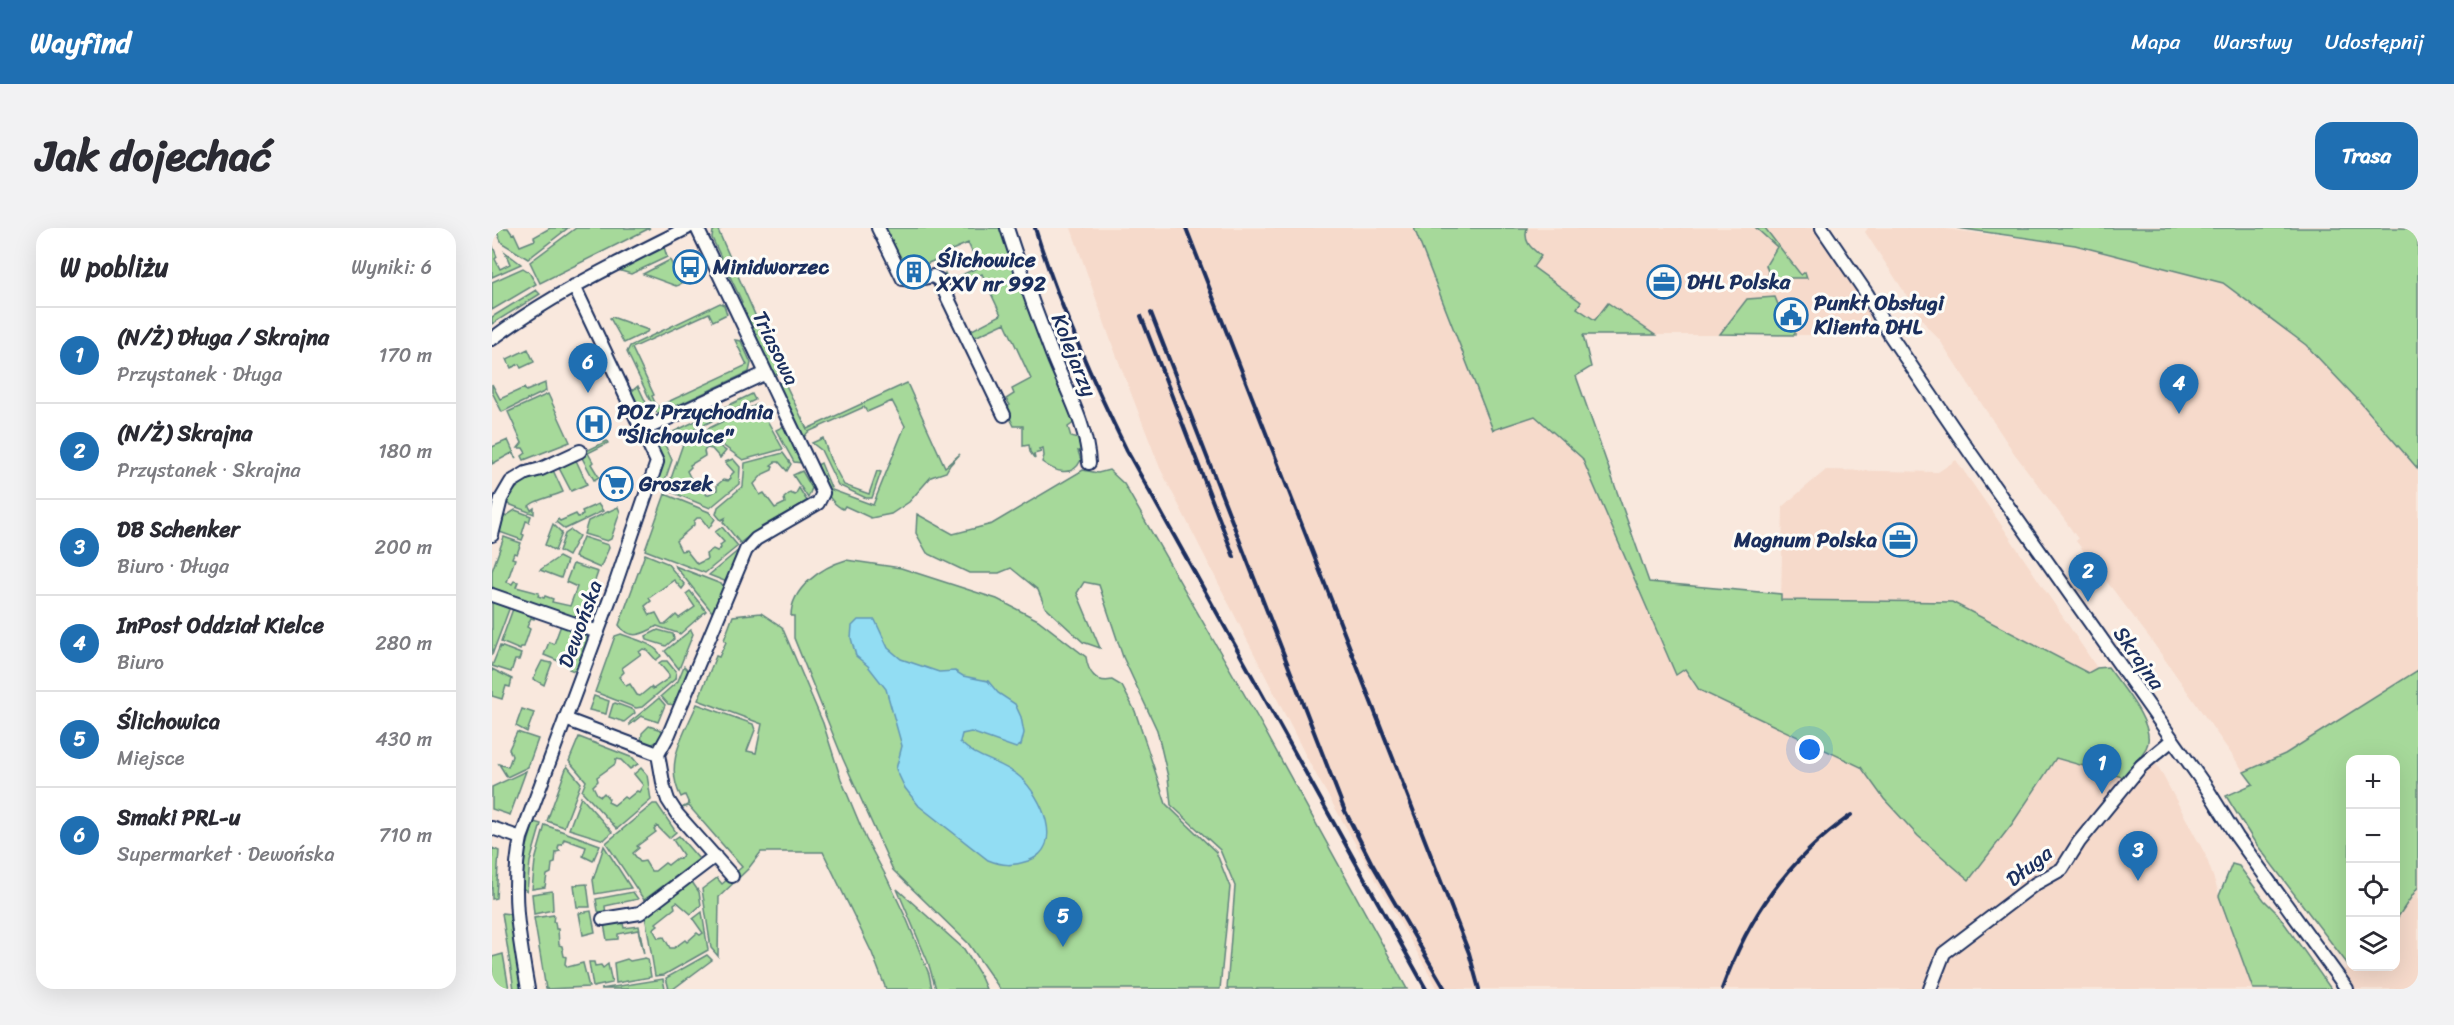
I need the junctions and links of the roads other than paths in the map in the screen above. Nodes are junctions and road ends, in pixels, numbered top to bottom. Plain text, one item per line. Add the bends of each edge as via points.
1 (687, 228) edge
2 (697, 228) edge
3 (878, 228) edge
4 (1007, 228) edge
5 (1822, 228) edge
6 (574, 286) junction
7 (492, 339) edge
8 (766, 373) junction
9 (1004, 415) dead end
10 (643, 430) junction
11 (580, 451) dead end
12 (1089, 463) dead end
13 (492, 535) edge
14 (492, 595) edge
15 (598, 632) junction
16 (565, 719) junction
17 (2172, 740) junction
18 (658, 754) junction
19 (492, 828) edge
20 (521, 838) junction
21 (715, 856) junction
22 (732, 876) dead end
23 (603, 919) dead end
24 (528, 989) edge
25 (1930, 989) edge
26 (2347, 989) edge

1 - 6 street
2 - 8 street, Triasowa
3 - 9 street via 903,279 933,276 939,280
4 - 12 street, Kolejarzy via 1036,314 1076,410
5 - 17 street, Skrajna via 1969,451
6 - 7 street
6 - 10 street, Dewońska
8 - 10 street
8 - 18 street, Triasowa via 823,497 756,539 746,550
10 - 15 street, Dewońska via 657,464
11 - 13 street via 511,482 501,499
14 - 15 street
15 - 16 street, Dewońska
16 - 18 street
16 - 20 street, Dewońska
17 - 25 street, Długa via 2141,766 2062,869 2040,880 1944,953
17 - 26 street, Skrajna
18 - 21 street via 672,807
19 - 20 street
20 - 24 street, Dewońska via 516,865 516,906
21 - 22 street
21 - 23 street via 640,913

